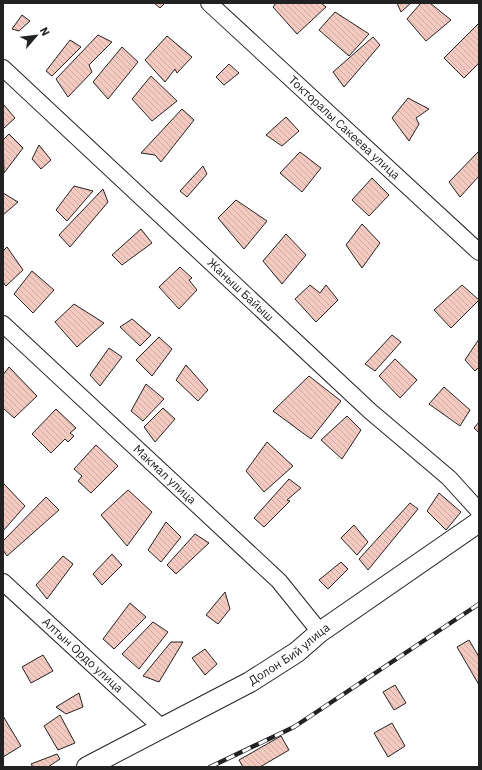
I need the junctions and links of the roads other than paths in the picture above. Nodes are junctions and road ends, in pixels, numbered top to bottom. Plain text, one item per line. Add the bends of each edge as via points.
1 (209, 3) edge
2 (3, 68) edge
3 (479, 252) edge
4 (3, 324) edge
5 (479, 511) edge
6 (479, 522) edge
7 (3, 582) edge
8 (320, 632) junction
9 (163, 729) junction
10 (87, 767) edge

1 - 3 street, Токторалы Сакеева улица
2 - 5 street, Жаныш Байыш via 370,410 449,478
4 - 8 street, Макмал улица via 279,581
6 - 8 street, Долон Бий улица
7 - 9 street, Алтын Ордо улица
8 - 9 street, Долон Бий улица via 297,652 250,682
9 - 10 street, Долон Бий улица

